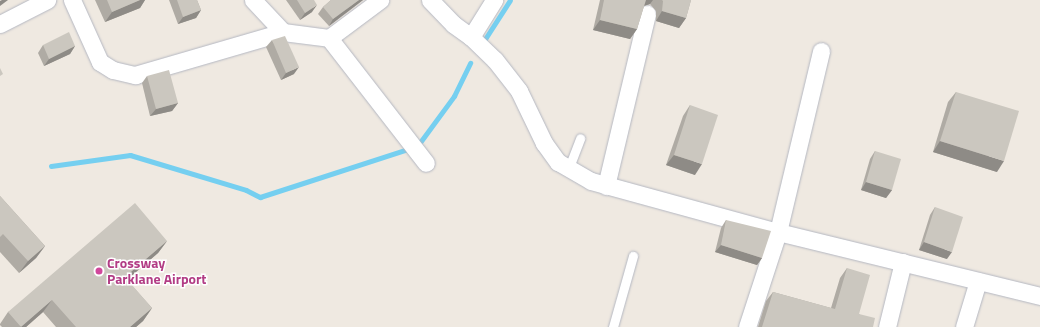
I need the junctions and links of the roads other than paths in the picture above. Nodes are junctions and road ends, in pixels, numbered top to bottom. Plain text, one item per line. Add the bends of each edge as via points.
1 (47, 0) edge
2 (72, 0) edge
3 (253, 0) edge
4 (380, 0) edge
5 (430, 0) edge
6 (494, 0) edge
7 (647, 14) dead end
8 (0, 24) edge
9 (283, 32) junction
10 (471, 37) junction
11 (329, 38) junction
12 (821, 51) dead end
13 (580, 138) dead end
14 (426, 163) dead end
15 (568, 170) junction
16 (606, 186) junction
17 (778, 232) junction
18 (633, 256) dead end
19 (903, 262) junction
20 (978, 281) junction
21 (1040, 296) edge
22 (613, 327) edge
23 (747, 327) edge
24 (887, 327) edge
25 (964, 327) edge

1 - 8 street
2 - 9 street via 100,62 113,70 135,75
3 - 9 street
4 - 11 street
5 - 10 street via 452,24
6 - 10 street
7 - 16 street
9 - 11 street
10 - 15 street via 495,60 519,91 544,142 558,162
11 - 14 street
12 - 17 street
13 - 15 lane
15 - 16 street
16 - 17 street
17 - 19 street
17 - 23 street
18 - 22 lane
19 - 20 street
19 - 24 street
20 - 21 street
20 - 25 street

